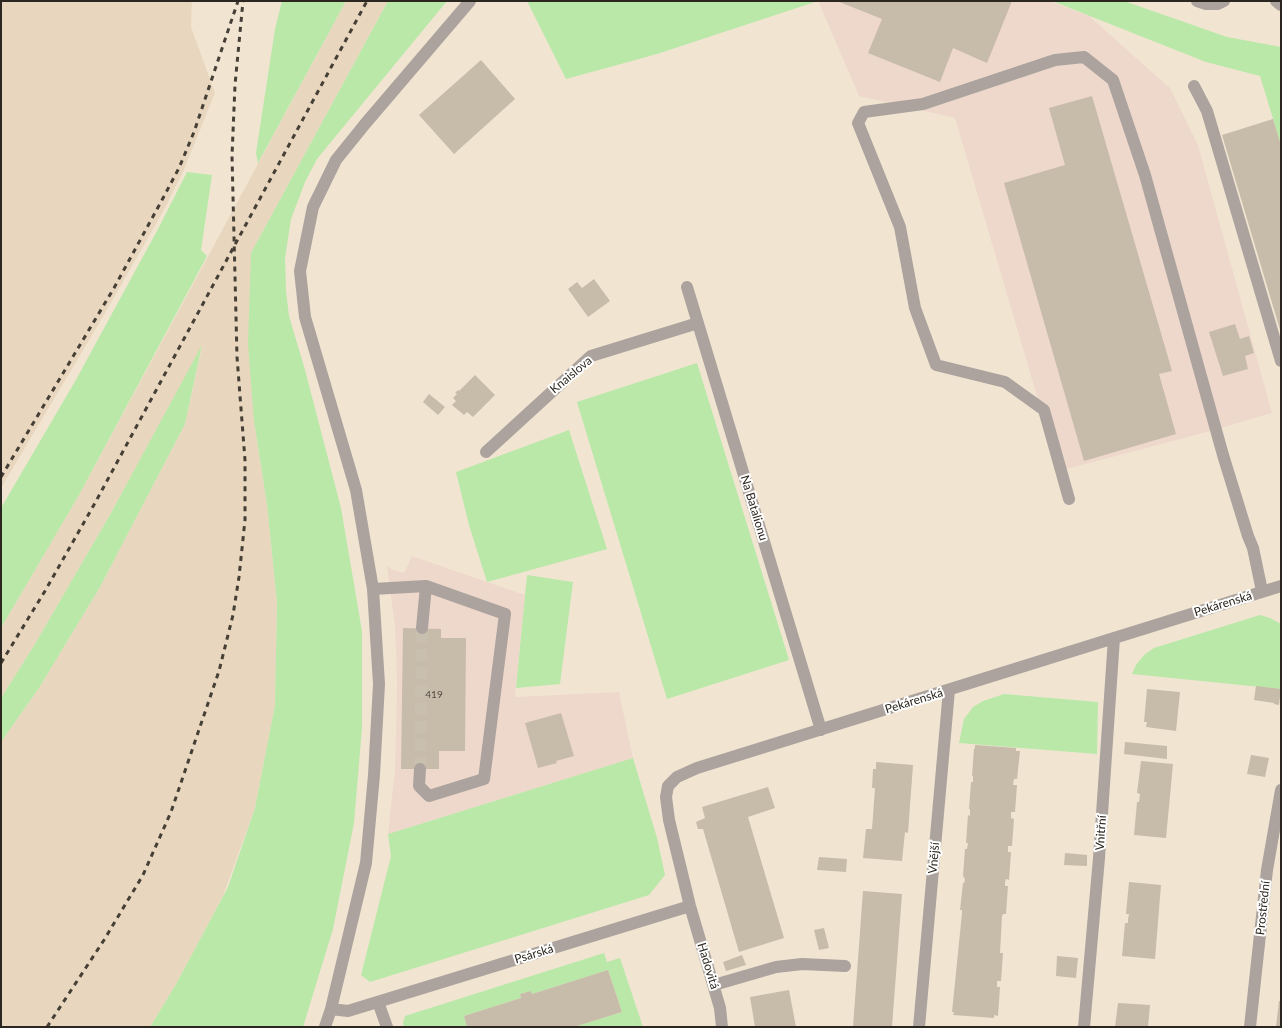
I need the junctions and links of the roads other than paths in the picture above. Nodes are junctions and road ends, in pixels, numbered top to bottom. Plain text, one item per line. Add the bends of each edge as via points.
1 (470, 1) edge
2 (1197, 1) edge
3 (1224, 1) edge
4 (1276, 1) edge
5 (1281, 5) edge
6 (1194, 86) dead end
7 (687, 286) dead end
8 (698, 323) junction
9 (1281, 361) edge
10 (486, 452) dead end
11 (1070, 500) dead end
12 (426, 586) junction
13 (1281, 586) edge
14 (373, 589) junction
15 (1262, 592) junction
16 (422, 628) tunnel mouth
17 (1114, 638) junction
18 (949, 690) junction
19 (821, 730) junction
20 (420, 769) tunnel mouth
21 (1281, 790) edge
22 (690, 906) junction
23 (845, 966) dead end
24 (714, 985) junction
25 (378, 1002) junction
26 (331, 1009) junction
27 (325, 1027) edge
28 (387, 1027) edge
29 (722, 1027) edge
30 (919, 1027) edge
31 (1084, 1027) edge
32 (1250, 1027) edge

1 - 14 street via 336,160 313,206 300,271 305,317 356,490
2 - 3 street via 1206,4
4 - 5 street
6 - 9 street via 1207,111
7 - 8 street, Na Batalionu
8 - 10 street, Knaislova via 591,356
8 - 19 street, Na Batalionu
11 - 15 street via 1044,410 1005,382 936,365 915,308 900,227 858,124 864,112 923,104 1055,60 1084,57 1113,80 1145,175 1223,455 1253,548
12 - 14 street
12 - 16 street
12 - 20 street via 505,614 484,779 429,796 419,786
13 - 15 street, Pekárenská
14 - 26 street via 379,684 366,863
15 - 17 street, Pekárenská
17 - 18 street, Pekárenská
17 - 31 street, Vnitřní
18 - 19 street, Pekárenská
18 - 30 street, Vnější
19 - 22 street, Pekárenská via 697,768 677,777 668,786 666,797 669,820
21 - 32 street, Prostřední via 1267,870
22 - 24 street, Hadovitá
22 - 25 street, Psárská
23 - 24 street via 802,964 776,967
24 - 29 street, Hadovitá
25 - 26 street, Psárská via 348,1011
25 - 28 street
26 - 27 street

